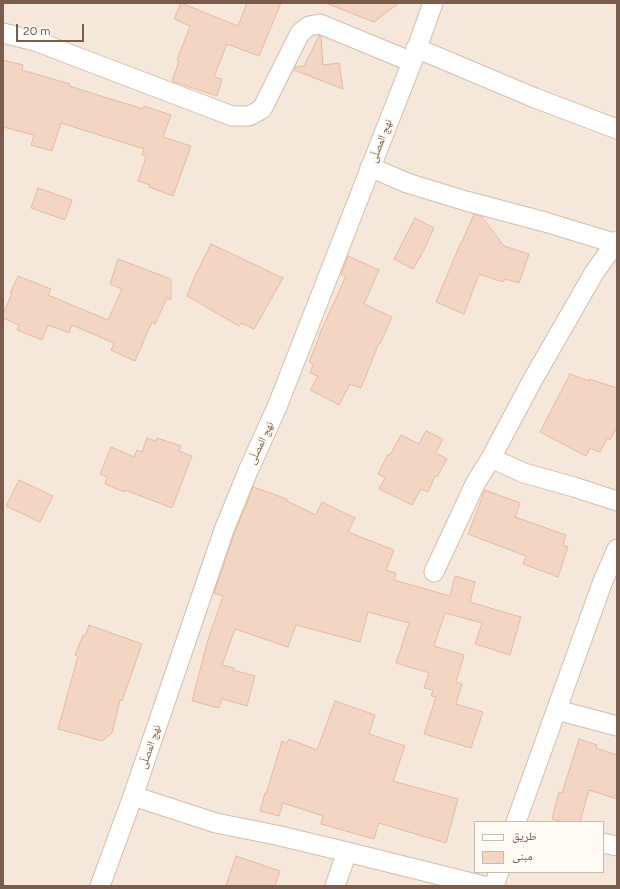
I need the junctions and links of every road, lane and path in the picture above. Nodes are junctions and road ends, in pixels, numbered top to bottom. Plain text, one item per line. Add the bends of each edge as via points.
1 (432, 3) edge
2 (3, 33) edge
3 (414, 55) junction
4 (617, 129) edge
5 (370, 167) junction
6 (616, 243) edge
7 (491, 458) junction
8 (617, 501) edge
9 (617, 549) edge
10 (434, 572) dead end
11 (610, 584) edge
12 (557, 710) junction
13 (617, 726) edge
14 (133, 796) junction
15 (517, 821) edge
16 (604, 843) edge
17 (617, 846) edge
18 (347, 852) junction
19 (499, 873) edge
20 (100, 886) edge
21 (335, 886) edge
22 (484, 886) edge
23 (494, 886) edge

1 - 3 street, نهج المصلّى
2 - 3 street via 35,41 232,116 249,116 262,110 300,33 309,26 320,24
3 - 4 street
3 - 5 street, نهج المصلّى
5 - 6 street via 407,183
5 - 14 street, نهج المصلّى via 277,407 224,530
6 - 7 street via 594,273
7 - 8 street via 524,473
7 - 10 street via 475,484
9 - 11 street
11 - 12 street
12 - 13 street
12 - 15 street
14 - 18 street via 216,823
14 - 20 street, نهج المصلّى
16 - 17 street
18 - 21 street
18 - 22 street
19 - 23 street

